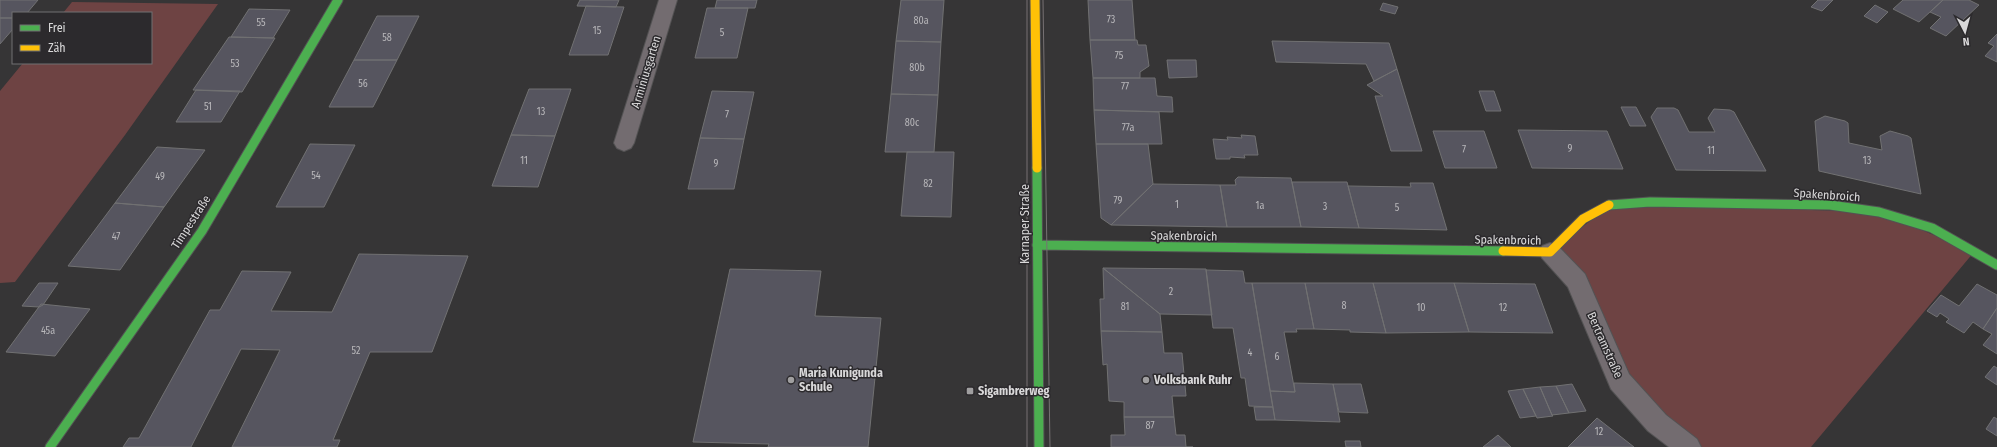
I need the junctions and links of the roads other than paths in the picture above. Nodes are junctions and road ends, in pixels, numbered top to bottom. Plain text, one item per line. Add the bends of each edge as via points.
1 (338, 0) edge
2 (668, 0) edge
3 (1036, 0) edge
4 (624, 143) dead end
5 (1037, 245) junction
6 (1550, 252) junction
7 (1997, 266) edge
8 (50, 447) edge
9 (1039, 447) edge
10 (1688, 447) edge

1 - 8 street, Timpestraße via 202,231
2 - 4 street, Arminiusgarten
3 - 5 street, Karnaper Straße
5 - 6 street, Spakenbroich
5 - 9 street, Karnaper Straße
6 - 7 street, Spakenbroich via 1583,219 1612,204 1650,202 1830,205 1879,212 1932,228
6 - 10 street, Bertramstraße via 1577,281 1620,381 1657,423

